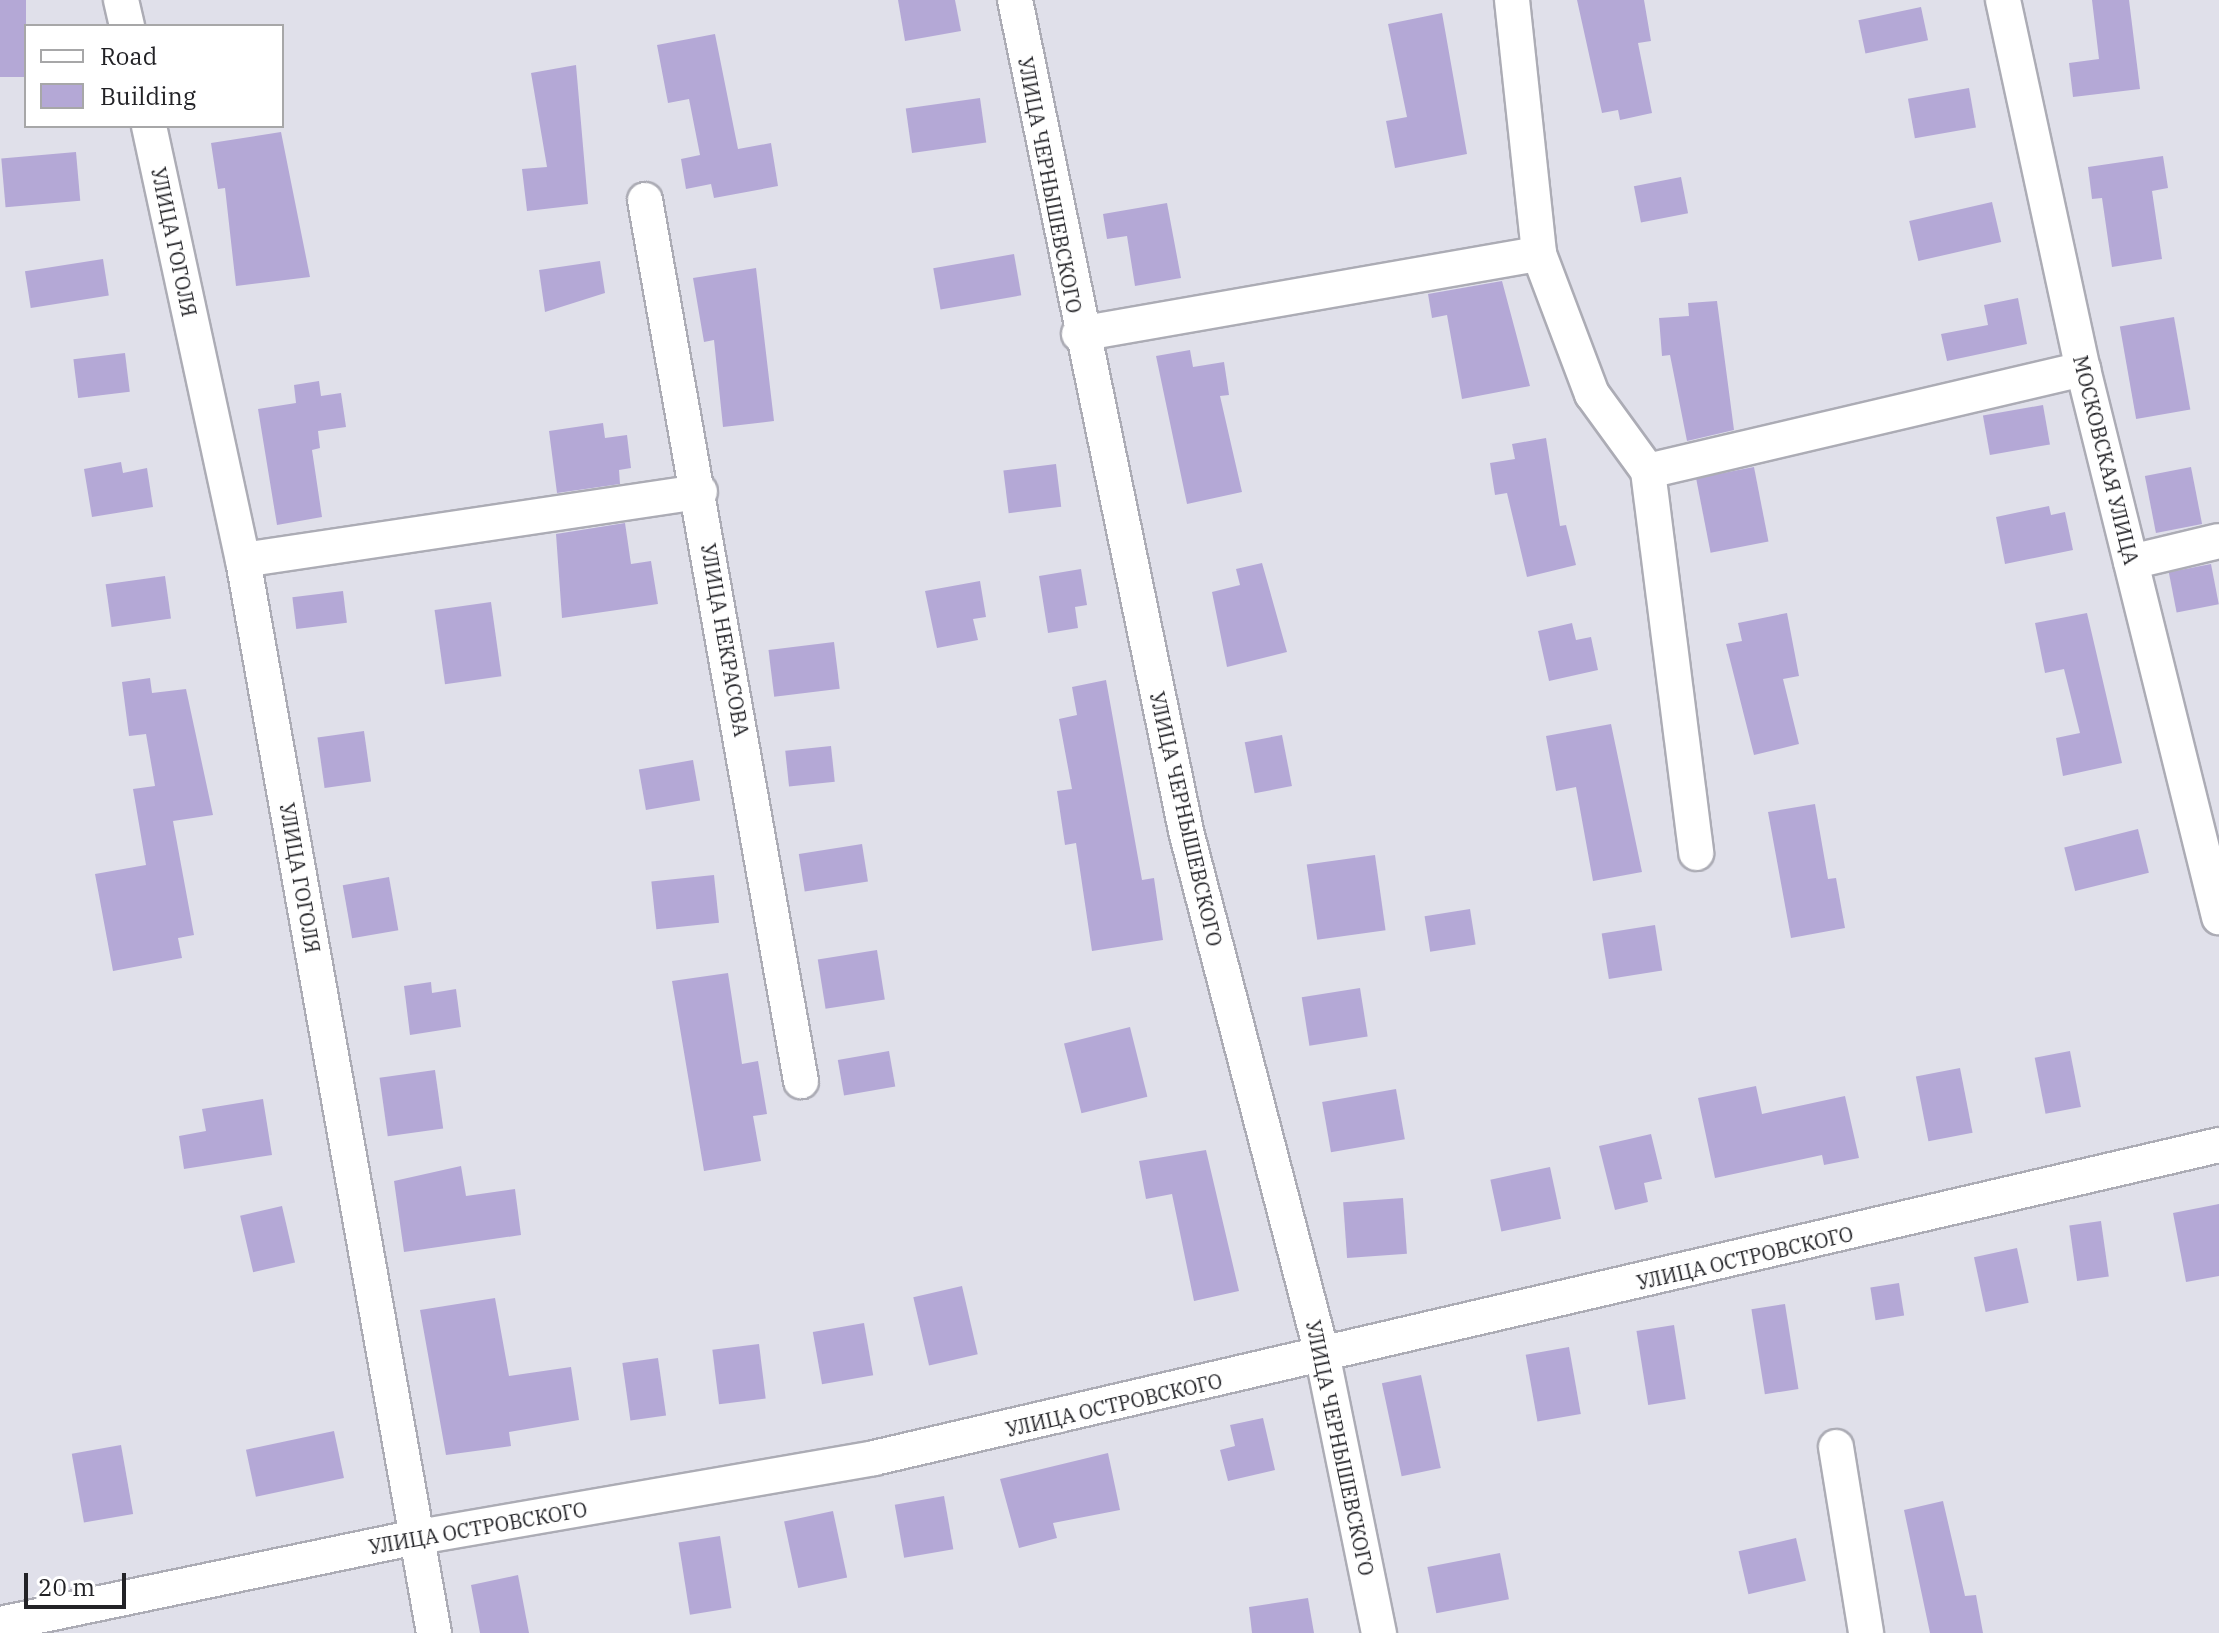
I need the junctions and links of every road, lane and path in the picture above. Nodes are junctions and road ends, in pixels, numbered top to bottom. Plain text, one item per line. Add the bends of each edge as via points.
1 (121, 0) edge
2 (1015, 0) edge
3 (1512, 0) edge
4 (2003, 0) edge
5 (127, 24) edge
6 (149, 128) edge
7 (645, 200) dead end
8 (1539, 254) junction
9 (1079, 334) junction
10 (2083, 369) junction
11 (1648, 471) junction
12 (700, 492) junction
13 (2219, 541) edge
14 (243, 560) junction
15 (2131, 562) junction
16 (1696, 853) dead end
17 (2219, 917) edge
18 (801, 1081) dead end
19 (2219, 1145) edge
20 (1323, 1358) junction
21 (1836, 1447) dead end
22 (418, 1537) junction
23 (0, 1624) edge
24 (434, 1633) edge
25 (1379, 1633) edge
26 (1866, 1633) edge

1 - 5 street
2 - 9 street, УЛИЦА ЧЕРНЫШЕВСКОГО
3 - 8 street
4 - 10 street, МОСКОВСКАЯ УЛИЦА
6 - 14 street, УЛИЦА ГОГОЛЯ
7 - 12 street, УЛИЦА НЕКРАСОВА
8 - 9 street
8 - 11 street via 1592,394
9 - 20 street, УЛИЦА ЧЕРНЫШЕВСКОГО via 1186,831
10 - 11 street
10 - 15 street, МОСКОВСКАЯ УЛИЦА
11 - 16 street
12 - 14 street
12 - 18 street, УЛИЦА НЕКРАСОВА
13 - 15 street
14 - 22 street, УЛИЦА ГОГОЛЯ
15 - 17 street, МОСКОВСКАЯ УЛИЦА
19 - 20 street, УЛИЦА ОСТРОВСКОГО
20 - 22 street, УЛИЦА ОСТРОВСКОГО via 874,1458
20 - 25 street, УЛИЦА ЧЕРНЫШЕВСКОГО
21 - 26 street
22 - 23 street, УЛИЦА ОСТРОВСКОГО
22 - 24 street, УЛИЦА ГОГОЛЯ

